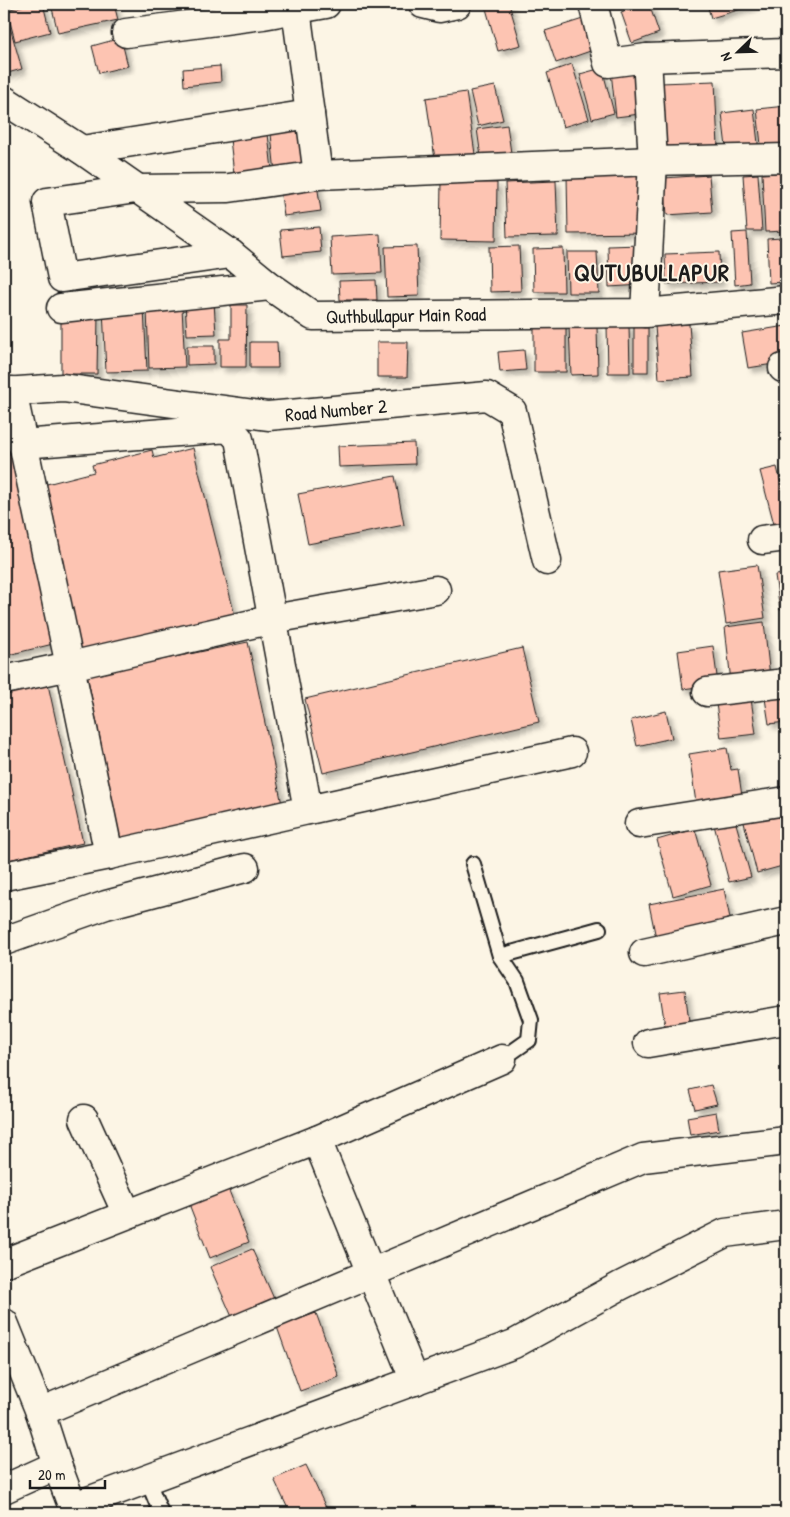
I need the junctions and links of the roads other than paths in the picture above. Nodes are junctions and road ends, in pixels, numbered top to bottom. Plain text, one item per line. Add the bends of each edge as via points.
1 (326, 4) edge
2 (423, 4) edge
3 (457, 4) edge
4 (593, 4) edge
5 (296, 9) junction
6 (262, 10) edge
7 (126, 33) dead end
8 (786, 54) edge
9 (647, 58) junction
10 (4, 100) edge
11 (310, 114) junction
12 (82, 150) junction
13 (786, 158) edge
14 (653, 161) junction
15 (318, 174) junction
16 (136, 188) junction
17 (231, 254) junction
18 (270, 286) junction
19 (786, 300) edge
20 (61, 308) dead end
21 (645, 313) junction
22 (8, 391) edge
23 (22, 444) junction
24 (547, 561) dead end
25 (436, 590) dead end
26 (273, 619) junction
27 (70, 666) junction
28 (4, 680) edge
29 (786, 683) edge
30 (706, 692) dead end
31 (572, 752) dead end
32 (786, 801) edge
33 (308, 810) junction
34 (639, 824) dead end
35 (109, 855) junction
36 (473, 864) dead end
37 (245, 868) dead end
38 (4, 876) edge
39 (786, 922) edge
40 (599, 929) dead end
41 (4, 941) edge
42 (644, 953) dead end
43 (500, 956) junction
44 (786, 1020) edge
45 (648, 1043) dead end
46 (502, 1059) joint
47 (84, 1119) dead end
48 (317, 1140) junction
49 (786, 1141) edge
50 (127, 1214) junction
51 (786, 1225) edge
52 (4, 1263) edge
53 (371, 1273) junction
54 (4, 1324) edge
55 (416, 1381) junction
56 (40, 1412) junction
57 (57, 1465) junction
58 (147, 1479) junction
59 (4, 1489) edge
60 (73, 1510) edge
61 (161, 1513) edge

1 - 5 street
2 - 3 street via 439,8
4 - 9 street via 608,63
5 - 6 street
5 - 11 street
6 - 7 street
8 - 9 street
9 - 14 street
10 - 12 street, Quthbullapur Main Road
11 - 12 street
11 - 15 street
12 - 16 street, Quthbullapur Main Road
13 - 14 street
14 - 15 street
14 - 21 street
15 - 16 street via 229,188
16 - 17 street, Quthbullapur Main Road
16 - 17 street via 47,202 62,278
17 - 18 street, Quthbullapur Main Road
18 - 20 street
18 - 21 street, Quthbullapur Main Road via 314,316
19 - 21 street, Quthbullapur Main Road
22 - 23 street
22 - 24 street, Road Number 2 via 63,388 268,416 488,396 512,411
23 - 26 street via 229,428 239,438
23 - 27 street
25 - 26 street
26 - 27 street
26 - 33 street
27 - 28 street
27 - 35 street
29 - 30 street
31 - 33 street
32 - 34 street
33 - 35 street
35 - 38 street
36 - 43 lane
37 - 41 street via 106,905
39 - 42 street
40 - 43 lane
43 - 46 lane via 517,981 531,1020 529,1040
44 - 45 street
46 - 48 street
47 - 50 street
48 - 50 street
48 - 53 street
49 - 53 street via 643,1158
50 - 52 street
51 - 55 street via 725,1233 514,1344
53 - 55 street
53 - 56 street
54 - 56 street
55 - 58 street
56 - 57 street
57 - 59 street
57 - 60 street
58 - 60 street
58 - 61 lane

